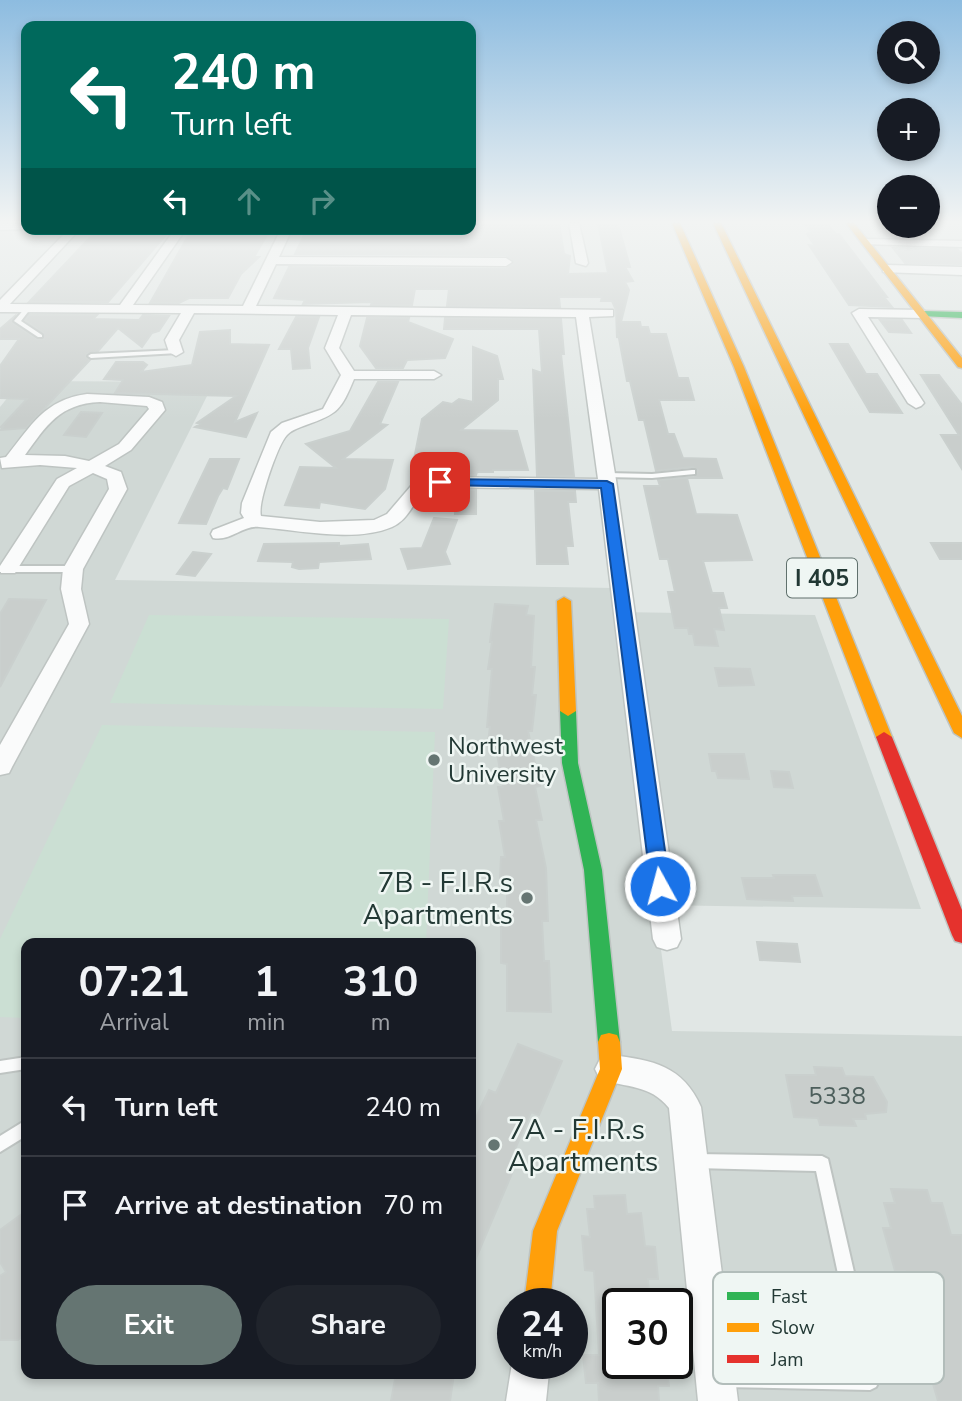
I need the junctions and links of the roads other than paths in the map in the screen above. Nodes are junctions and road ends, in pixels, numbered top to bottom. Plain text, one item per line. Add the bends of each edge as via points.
1 (18, 288) edge
2 (138, 288) edge
3 (258, 288) edge
4 (704, 288) edge
5 (748, 288) edge
6 (903, 288) edge
7 (0, 307) edge
8 (28, 308) junction
9 (124, 308) junction
10 (190, 309) junction
11 (248, 309) junction
12 (346, 310) junction
13 (582, 313) junction
14 (608, 313) dead end
15 (859, 313) joint
16 (923, 314) junction
17 (962, 315) edge
18 (40, 337) dead end
19 (176, 352) joint
20 (91, 356) dead end
21 (962, 365) edge
22 (348, 375) junction
23 (434, 375) dead end
24 (916, 403) dead end
25 (6, 462) edge
26 (93, 466) junction
27 (692, 472) dead end
28 (607, 480) junction
29 (254, 520) junction
30 (220, 534) dead end
31 (4, 569) edge
32 (73, 569) junction
33 (564, 601) dead end
34 (962, 733) edge
35 (0, 767) edge
36 (962, 934) edge
37 (667, 939) dead end
38 (21, 1064) edge
39 (0, 1067) edge
40 (611, 1069) junction
41 (21, 1130) edge
42 (0, 1145) edge
43 (692, 1161) junction
44 (846, 1272) edge
45 (539, 1288) edge
46 (713, 1353) edge
47 (528, 1379) edge
48 (819, 1384) edge
49 (717, 1390) edge
50 (526, 1401) edge

1 - 7 street
2 - 9 street
3 - 11 street
4 - 36 main road, I 405
5 - 34 main road, I 405
6 - 16 main road
7 - 8 street
8 - 9 street
8 - 18 lane via 17,321
9 - 10 street
10 - 11 street
10 - 19 street via 172,340
11 - 12 street
12 - 13 street
12 - 22 street via 332,348
13 - 14 street
13 - 28 street
15 - 16 street
15 - 24 street
16 - 17 main road
16 - 21 main road
19 - 20 lane
22 - 23 street
22 - 29 street via 329,412 288,426 271,444 251,503
25 - 26 street via 53,458
25 - 26 street via 63,405 95,398 157,405 132,440
26 - 31 street via 64,483
26 - 32 street via 115,476 118,489
27 - 28 lane
28 - 29 street via 424,485 413,490 395,516 365,526 273,525
28 - 37 street
29 - 30 street
31 - 32 lane
32 - 35 street via 71,589 79,624
33 - 40 main road via 570,762 593,870
38 - 39 lane
40 - 43 street via 662,1081 681,1097
40 - 45 main road via 545,1231
41 - 42 lane
43 - 44 lane via 822,1164
43 - 46 street
47 - 50 street
48 - 49 lane

